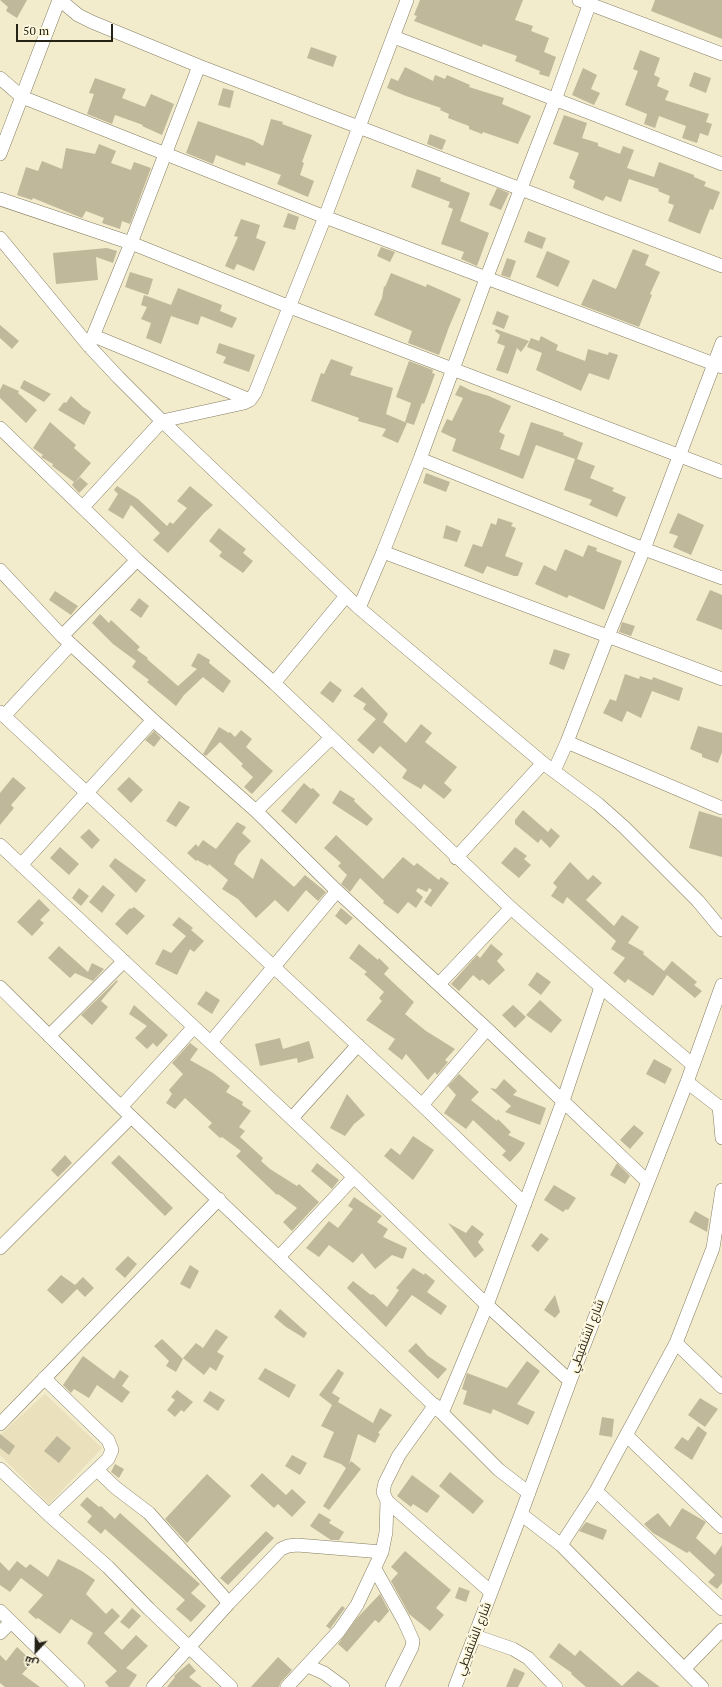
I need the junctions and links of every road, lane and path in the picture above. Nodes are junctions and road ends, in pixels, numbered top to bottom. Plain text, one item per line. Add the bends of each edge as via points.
1 (60, 0) edge
2 (407, 0) edge
3 (586, 1) edge
4 (394, 37) junction
5 (722, 54) edge
6 (199, 66) junction
7 (0, 78) edge
8 (22, 97) junction
9 (555, 100) junction
10 (359, 127) junction
11 (0, 154) edge
12 (165, 154) junction
13 (722, 164) edge
14 (522, 189) junction
15 (0, 199) edge
16 (326, 217) junction
17 (0, 238) edge
18 (131, 243) junction
19 (722, 266) edge
20 (486, 279) junction
21 (290, 307) junction
22 (91, 341) junction
23 (722, 342) edge
24 (718, 365) edge
25 (453, 368) junction
26 (250, 400) junction
27 (162, 421) junction
28 (0, 428) edge
29 (680, 456) junction
30 (420, 459) junction
31 (722, 472) edge
32 (82, 507) junction
33 (644, 549) junction
34 (383, 552) junction
35 (137, 560) junction
36 (0, 570) edge
37 (722, 578) edge
38 (346, 596) junction
39 (359, 608) junction
40 (608, 636) junction
41 (67, 640) junction
42 (722, 679) edge
43 (274, 683) junction
44 (2, 714) edge
45 (153, 720) junction
46 (332, 738) junction
47 (567, 742) junction
48 (543, 763) junction
49 (554, 771) junction
50 (87, 793) junction
51 (722, 808) edge
52 (256, 811) junction
53 (0, 845) edge
54 (456, 858) junction
55 (21, 865) junction
56 (337, 891) junction
57 (511, 908) junction
58 (722, 930) edge
59 (124, 961) junction
60 (274, 967) junction
61 (438, 984) junction
62 (722, 985) edge
63 (0, 987) edge
64 (600, 987) junction
65 (194, 1027) junction
66 (487, 1029) junction
67 (49, 1036) junction
68 (210, 1042) junction
69 (358, 1045) junction
70 (693, 1065) junction
71 (687, 1082) junction
72 (564, 1101) junction
73 (422, 1105) junction
74 (121, 1107) junction
75 (720, 1107) edge
76 (131, 1117) junction
77 (292, 1118) junction
78 (722, 1138) edge
79 (354, 1177) junction
80 (647, 1181) junction
81 (722, 1190) edge
82 (219, 1199) junction
83 (525, 1204) junction
84 (0, 1248) edge
85 (718, 1251) edge
86 (279, 1257) junction
87 (487, 1305) junction
88 (676, 1344) junction
89 (44, 1378) junction
90 (570, 1381) junction
91 (722, 1387) edge
92 (438, 1409) junction
93 (0, 1424) edge
94 (627, 1436) junction
95 (97, 1470) junction
96 (2, 1475) edge
97 (596, 1491) junction
98 (529, 1493) junction
99 (387, 1501) junction
100 (521, 1514) junction
101 (49, 1515) junction
102 (722, 1527) edge
103 (561, 1545) junction
104 (382, 1552) junction
105 (375, 1569) junction
106 (491, 1592) junction
107 (229, 1603) junction
108 (722, 1609) edge
109 (0, 1611) edge
110 (11, 1622) junction
111 (722, 1630) edge
112 (0, 1633) edge
113 (475, 1636) junction
114 (188, 1647) junction
115 (308, 1666) junction
116 (685, 1668) junction
117 (78, 1687) edge
118 (152, 1687) edge
119 (231, 1687) edge
120 (287, 1687) edge
121 (343, 1687) edge
122 (392, 1687) edge
123 (455, 1687) edge
124 (556, 1687) edge
125 (702, 1687) edge

1 - 6 street via 92,22
1 - 8 street
2 - 4 street
3 - 5 street
3 - 9 street
4 - 9 street
4 - 10 street
6 - 10 street
6 - 12 street
7 - 8 street
8 - 11 street
8 - 12 street
9 - 13 street
9 - 14 street
10 - 14 street
10 - 16 street
12 - 16 street
12 - 18 street
14 - 19 street
14 - 20 street
15 - 18 street
16 - 20 street
16 - 21 street
17 - 22 street
18 - 21 street
18 - 22 street
20 - 24 street
20 - 25 street
21 - 25 street
21 - 26 street
22 - 26 street
22 - 27 street via 118,377
23 - 24 street
24 - 29 street
25 - 29 street
25 - 30 street
26 - 27 street via 244,404
27 - 32 street
27 - 38 street
28 - 32 street
29 - 31 street
29 - 33 street
30 - 33 street
30 - 34 street
32 - 35 street
33 - 37 street
33 - 40 street
34 - 39 street
34 - 40 street
35 - 41 street
35 - 43 street
36 - 41 street
38 - 39 street
38 - 43 street
39 - 48 street
40 - 42 street
40 - 47 street
41 - 44 street
41 - 45 street
43 - 46 street
44 - 50 street
45 - 50 street
45 - 52 street
46 - 52 street
46 - 54 street
47 - 49 street
47 - 51 street
48 - 49 street
48 - 54 street
49 - 58 street via 624,827 698,901
50 - 55 street
50 - 60 street
52 - 56 street
53 - 55 street
54 - 57 street
55 - 59 street
56 - 60 street
56 - 61 street
57 - 61 street
57 - 64 street
59 - 65 street
59 - 67 street
60 - 68 street
60 - 69 street
61 - 66 street
62 - 70 street, شارع الشنقيطي
63 - 67 street
64 - 70 street
64 - 72 street
65 - 68 street
65 - 74 street
66 - 72 street
66 - 73 street
67 - 74 street
68 - 77 street
69 - 73 street
69 - 77 street
70 - 71 street, شارع الشنقيطي
71 - 75 street
71 - 80 street, شارع الشنقيطي
72 - 80 street
72 - 83 street
73 - 83 street
74 - 76 street
75 - 78 street
76 - 82 street
76 - 84 street
77 - 79 street
79 - 86 street
79 - 87 street
80 - 90 street, شارع الشنقيطي
81 - 85 street
82 - 86 street
82 - 89 street
83 - 87 street
85 - 88 street
86 - 92 street
87 - 90 street
87 - 92 street
88 - 91 street
88 - 94 street
89 - 93 street
89 - 95 street via 108,1440 112,1450 108,1459
90 - 98 street, شارع الشنقيطي
92 - 98 street via 499,1470
92 - 99 street via 395,1462 383,1492
94 - 97 street
94 - 102 street
95 - 101 street
95 - 107 street via 149,1513
96 - 101 street
97 - 103 street
97 - 108 street
98 - 100 street, شارع الشنقيطي
99 - 104 street via 386,1532
99 - 106 street
100 - 103 street
100 - 106 street, شارع الشنقيطي
101 - 114 street via 108,1567
103 - 116 street
104 - 105 street
104 - 107 street via 305,1545 288,1546 281,1549
105 - 115 street via 357,1605 339,1631
105 - 122 street via 413,1641
106 - 113 street, شارع الشنقيطي
107 - 114 street
109 - 110 street
110 - 112 street
110 - 117 street
111 - 116 street
113 - 123 street, شارع الشنقيطي
113 - 124 street via 513,1649 528,1658
114 - 118 street
114 - 119 street
115 - 120 street
115 - 121 street via 324,1673
116 - 125 street

